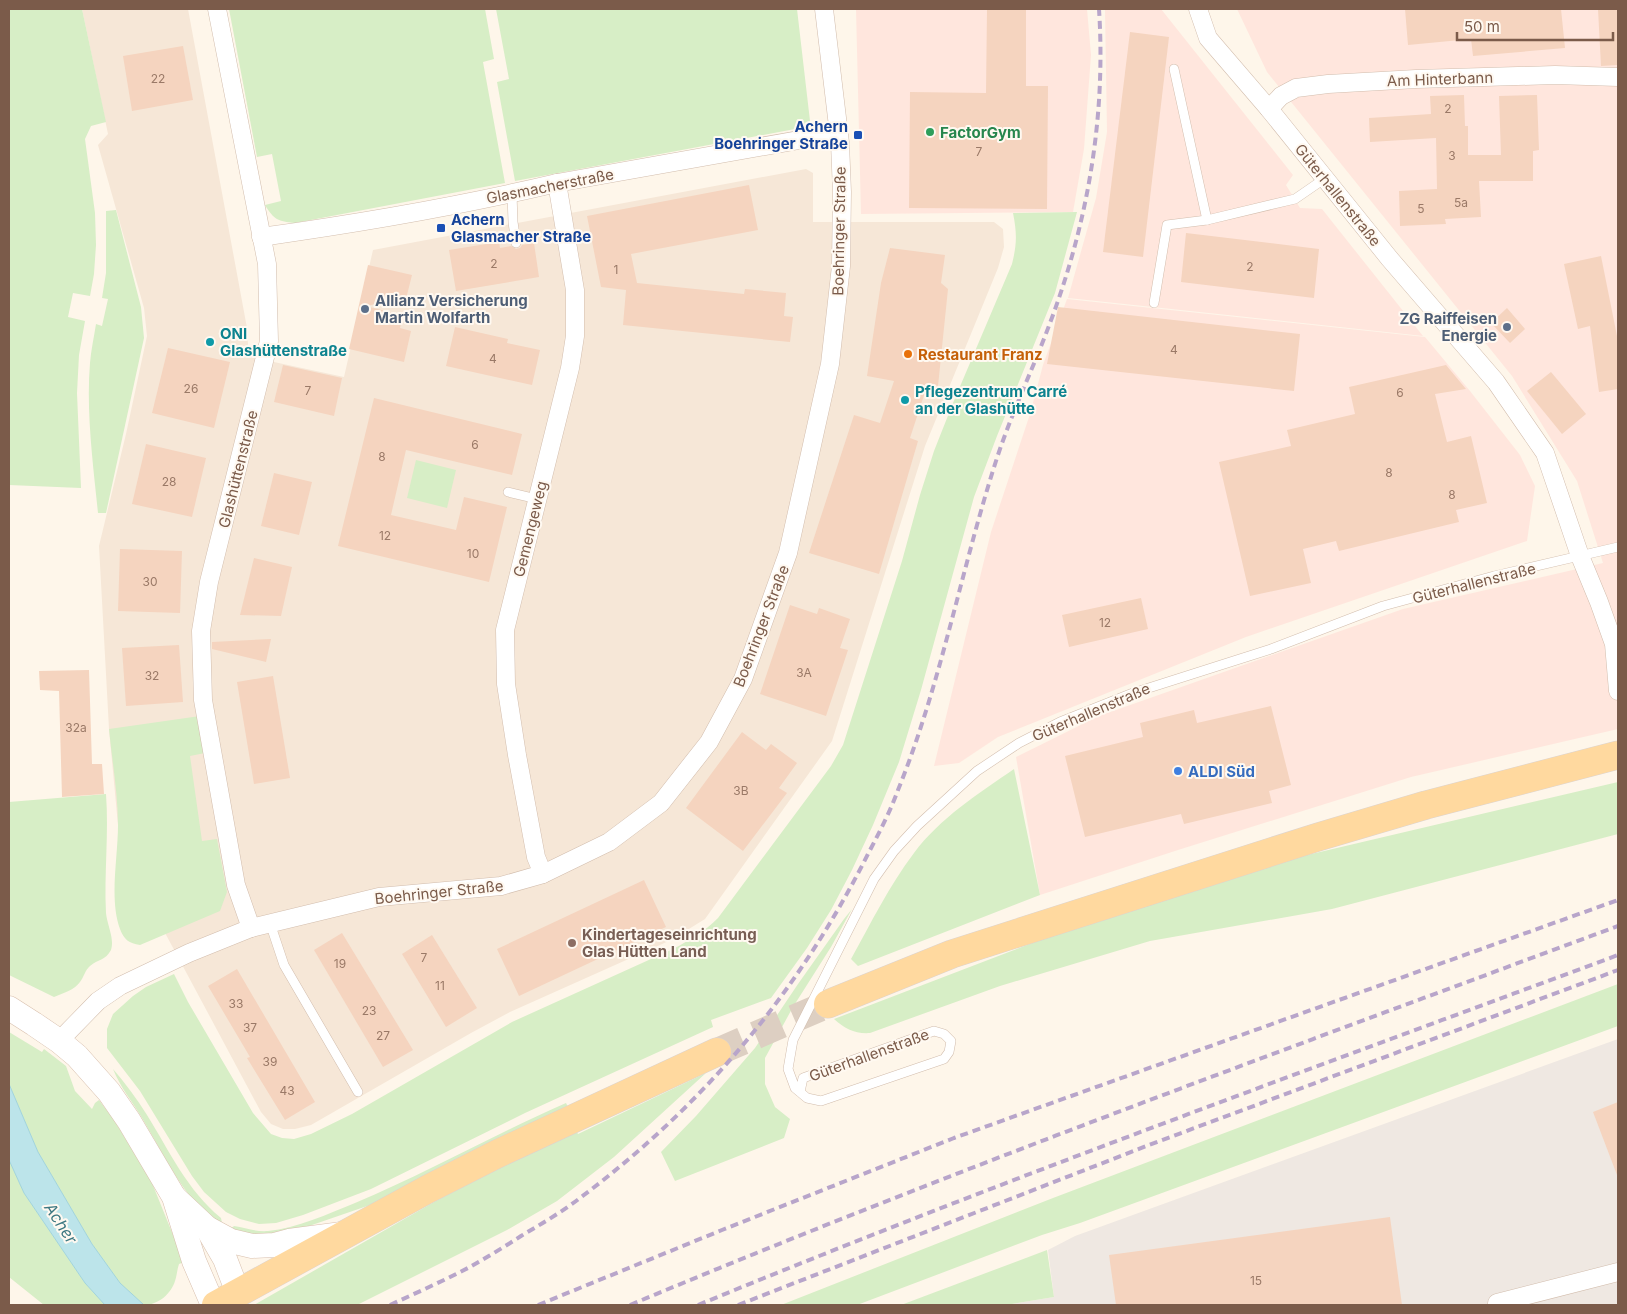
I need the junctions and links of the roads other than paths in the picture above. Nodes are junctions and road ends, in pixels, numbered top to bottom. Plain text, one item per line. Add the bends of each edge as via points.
1 (217, 9) edge
2 (824, 9) edge
3 (1196, 10) edge
4 (1174, 69) dead end
5 (1618, 77) edge
6 (1269, 109) junction
7 (838, 132) junction
8 (1324, 179) junction
9 (558, 183) junction
10 (512, 194) junction
11 (1207, 220) junction
12 (261, 237) junction
13 (516, 243) dead end
14 (1154, 303) dead end
15 (508, 492) dead end
16 (537, 499) junction
17 (1618, 547) edge
18 (1580, 556) junction
19 (1616, 646) edge
20 (1618, 691) edge
21 (1618, 755) edge
22 (543, 874) junction
23 (270, 923) junction
24 (251, 928) junction
25 (828, 1004) tunnel mouth
26 (9, 1008) edge
27 (59, 1041) junction
28 (716, 1052) tunnel mouth
29 (358, 1092) dead end
30 (800, 1092) junction
31 (174, 1197) junction
32 (207, 1228) junction
33 (351, 1232) junction
34 (1618, 1272) edge
35 (222, 1301) edge
36 (1497, 1305) edge

1 - 12 street, Glashüttenstraße
2 - 7 street, Boehringer Straße
3 - 6 street, Güterhallenstraße via 1208,38
4 - 11 lane
5 - 6 street, Am Hinterbann via 1545,75 1328,84 1296,88 1281,96
6 - 8 street, Güterhallenstraße
7 - 9 street, Glasmacherstraße
7 - 22 street, Boehringer Straße via 842,192 841,266 830,364 788,553 743,679 709,742 661,803 609,842
8 - 11 lane via 1295,198
8 - 18 street, Güterhallenstraße via 1496,382 1545,453
9 - 10 street, Glasmacherstraße
9 - 16 street, Gemengeweg via 575,290 575,336
10 - 12 street, Glasmacherstraße via 365,222
10 - 13 lane
11 - 14 lane via 1167,225
12 - 24 street, Glashüttenstraße via 267,264 269,341 209,582 201,631 203,700 236,885
15 - 16 lane
16 - 22 street, Gemengeweg via 505,639 506,684 517,755 536,857
17 - 18 lane, Güterhallenstraße
18 - 19 street, Güterhallenstraße
18 - 30 lane, Güterhallenstraße via 1383,606 1271,649 1133,692 1060,722 1019,743 978,771 917,826 874,879 793,1040 788,1069 795,1088
19 - 20 street, Güterhallenstraße
21 - 25 main road via 1318,837 952,954
22 - 23 street, Boehringer Straße via 501,886 379,897
23 - 24 street, Boehringer Straße
23 - 29 lane via 284,965
24 - 27 street, Boehringer Straße via 120,986 98,1001
26 - 27 street
27 - 31 street via 109,1092
28 - 33 main road via 497,1154
30 - 30 lane, Güterhallenstraße via 803,1078 934,1031 951,1041 944,1059 821,1101 807,1098
31 - 32 street
31 - 35 street via 194,1260
32 - 33 street via 231,1241 252,1246
32 - 35 street via 225,1259
33 - 35 main road
34 - 36 street

